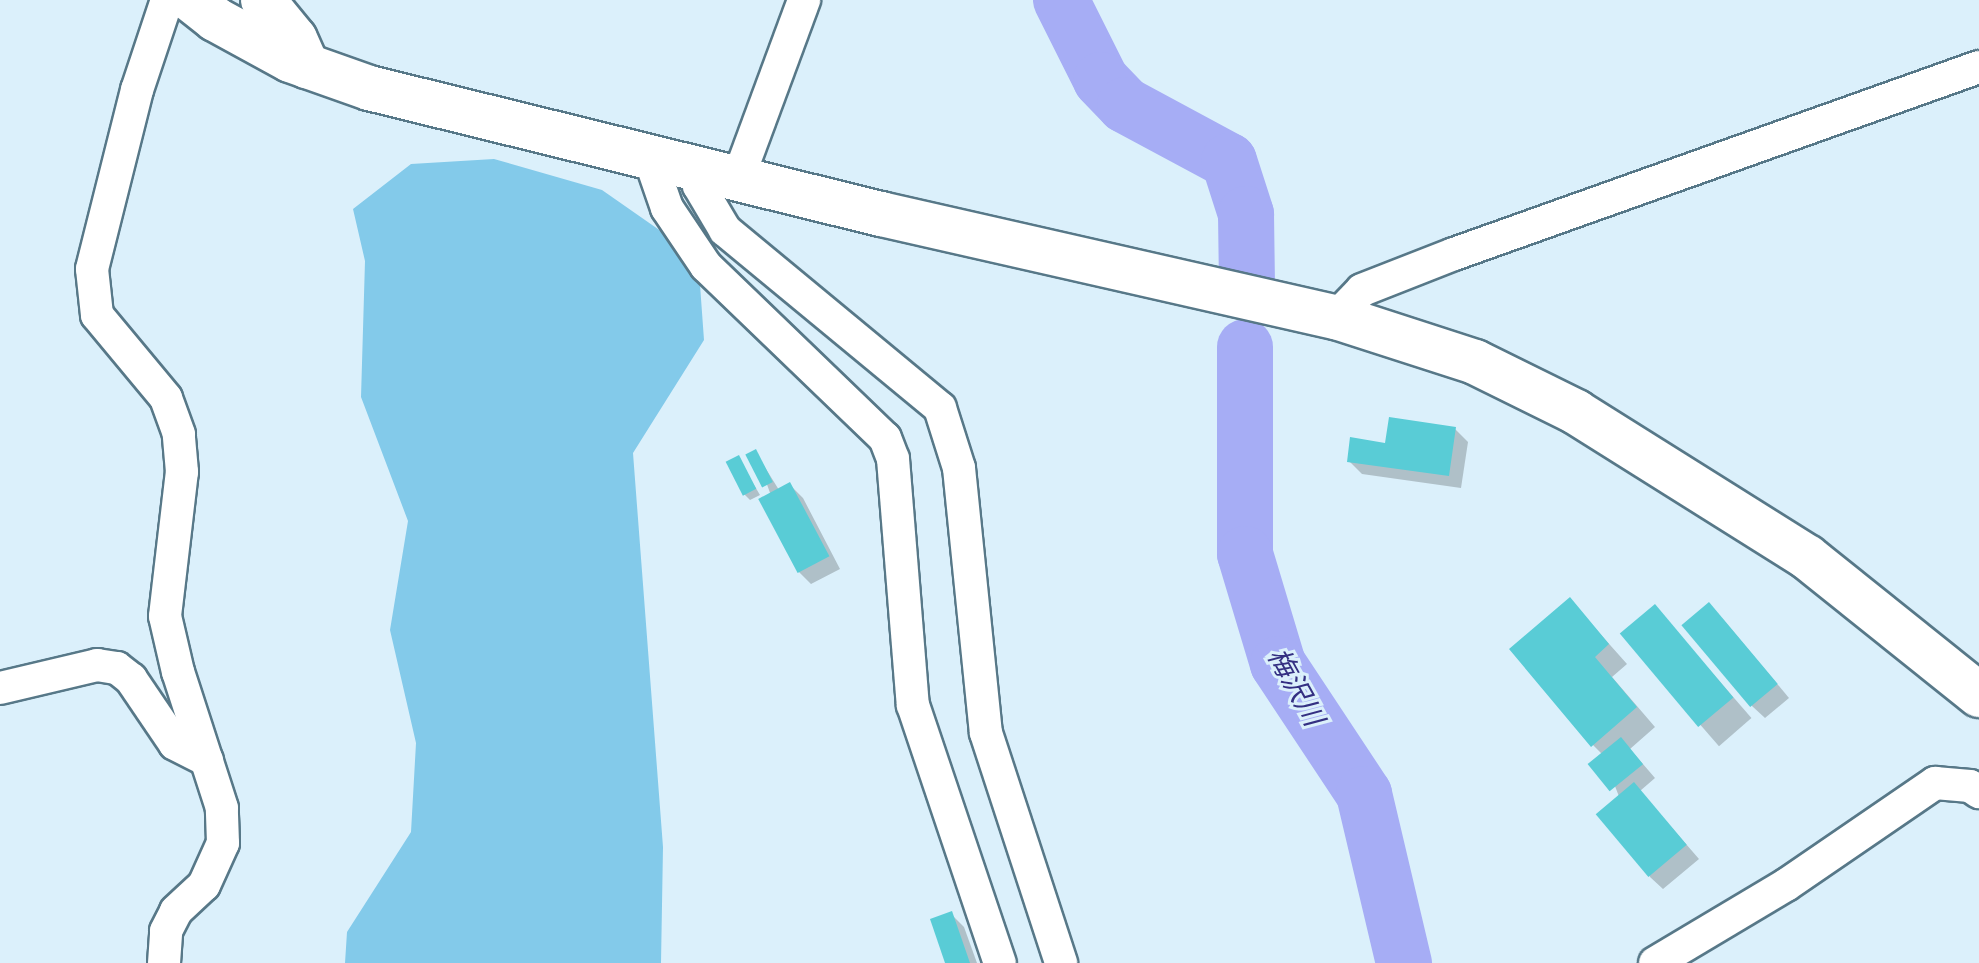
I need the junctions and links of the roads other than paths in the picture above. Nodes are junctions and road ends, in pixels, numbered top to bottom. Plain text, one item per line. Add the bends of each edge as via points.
1 (167, 0) edge
2 (191, 0) edge
3 (263, 0) edge
4 (804, 0) edge
5 (307, 66) junction
6 (1979, 67) edge
7 (649, 156) junction
8 (696, 165) junction
9 (739, 176) junction
10 (1336, 317) junction
11 (0, 688) edge
12 (1979, 695) edge
13 (207, 760) junction
14 (1979, 792) edge
15 (164, 963) edge
16 (1000, 963) edge
17 (1061, 963) edge
18 (1655, 963) edge

1 - 13 street via 133,105 92,269 92,291 97,315 166,398 179,434 182,472 165,616
2 - 5 street via 215,19
3 - 5 street via 295,39
4 - 9 street
5 - 7 street via 369,88
6 - 10 street via 1454,254 1362,290
7 - 8 street
7 - 16 street via 667,208 706,266 885,438 893,459 913,705
8 - 9 street
8 - 17 street via 699,186 725,230 940,408 959,468 986,733
9 - 10 street via 881,214
10 - 12 street via 1475,362 1576,412 1807,557
11 - 13 street via 97,665 117,668 131,679 175,744
13 - 15 street via 222,808 223,843 204,885 176,911 166,931
14 - 18 street via 1945,781 1927,787 1800,877

